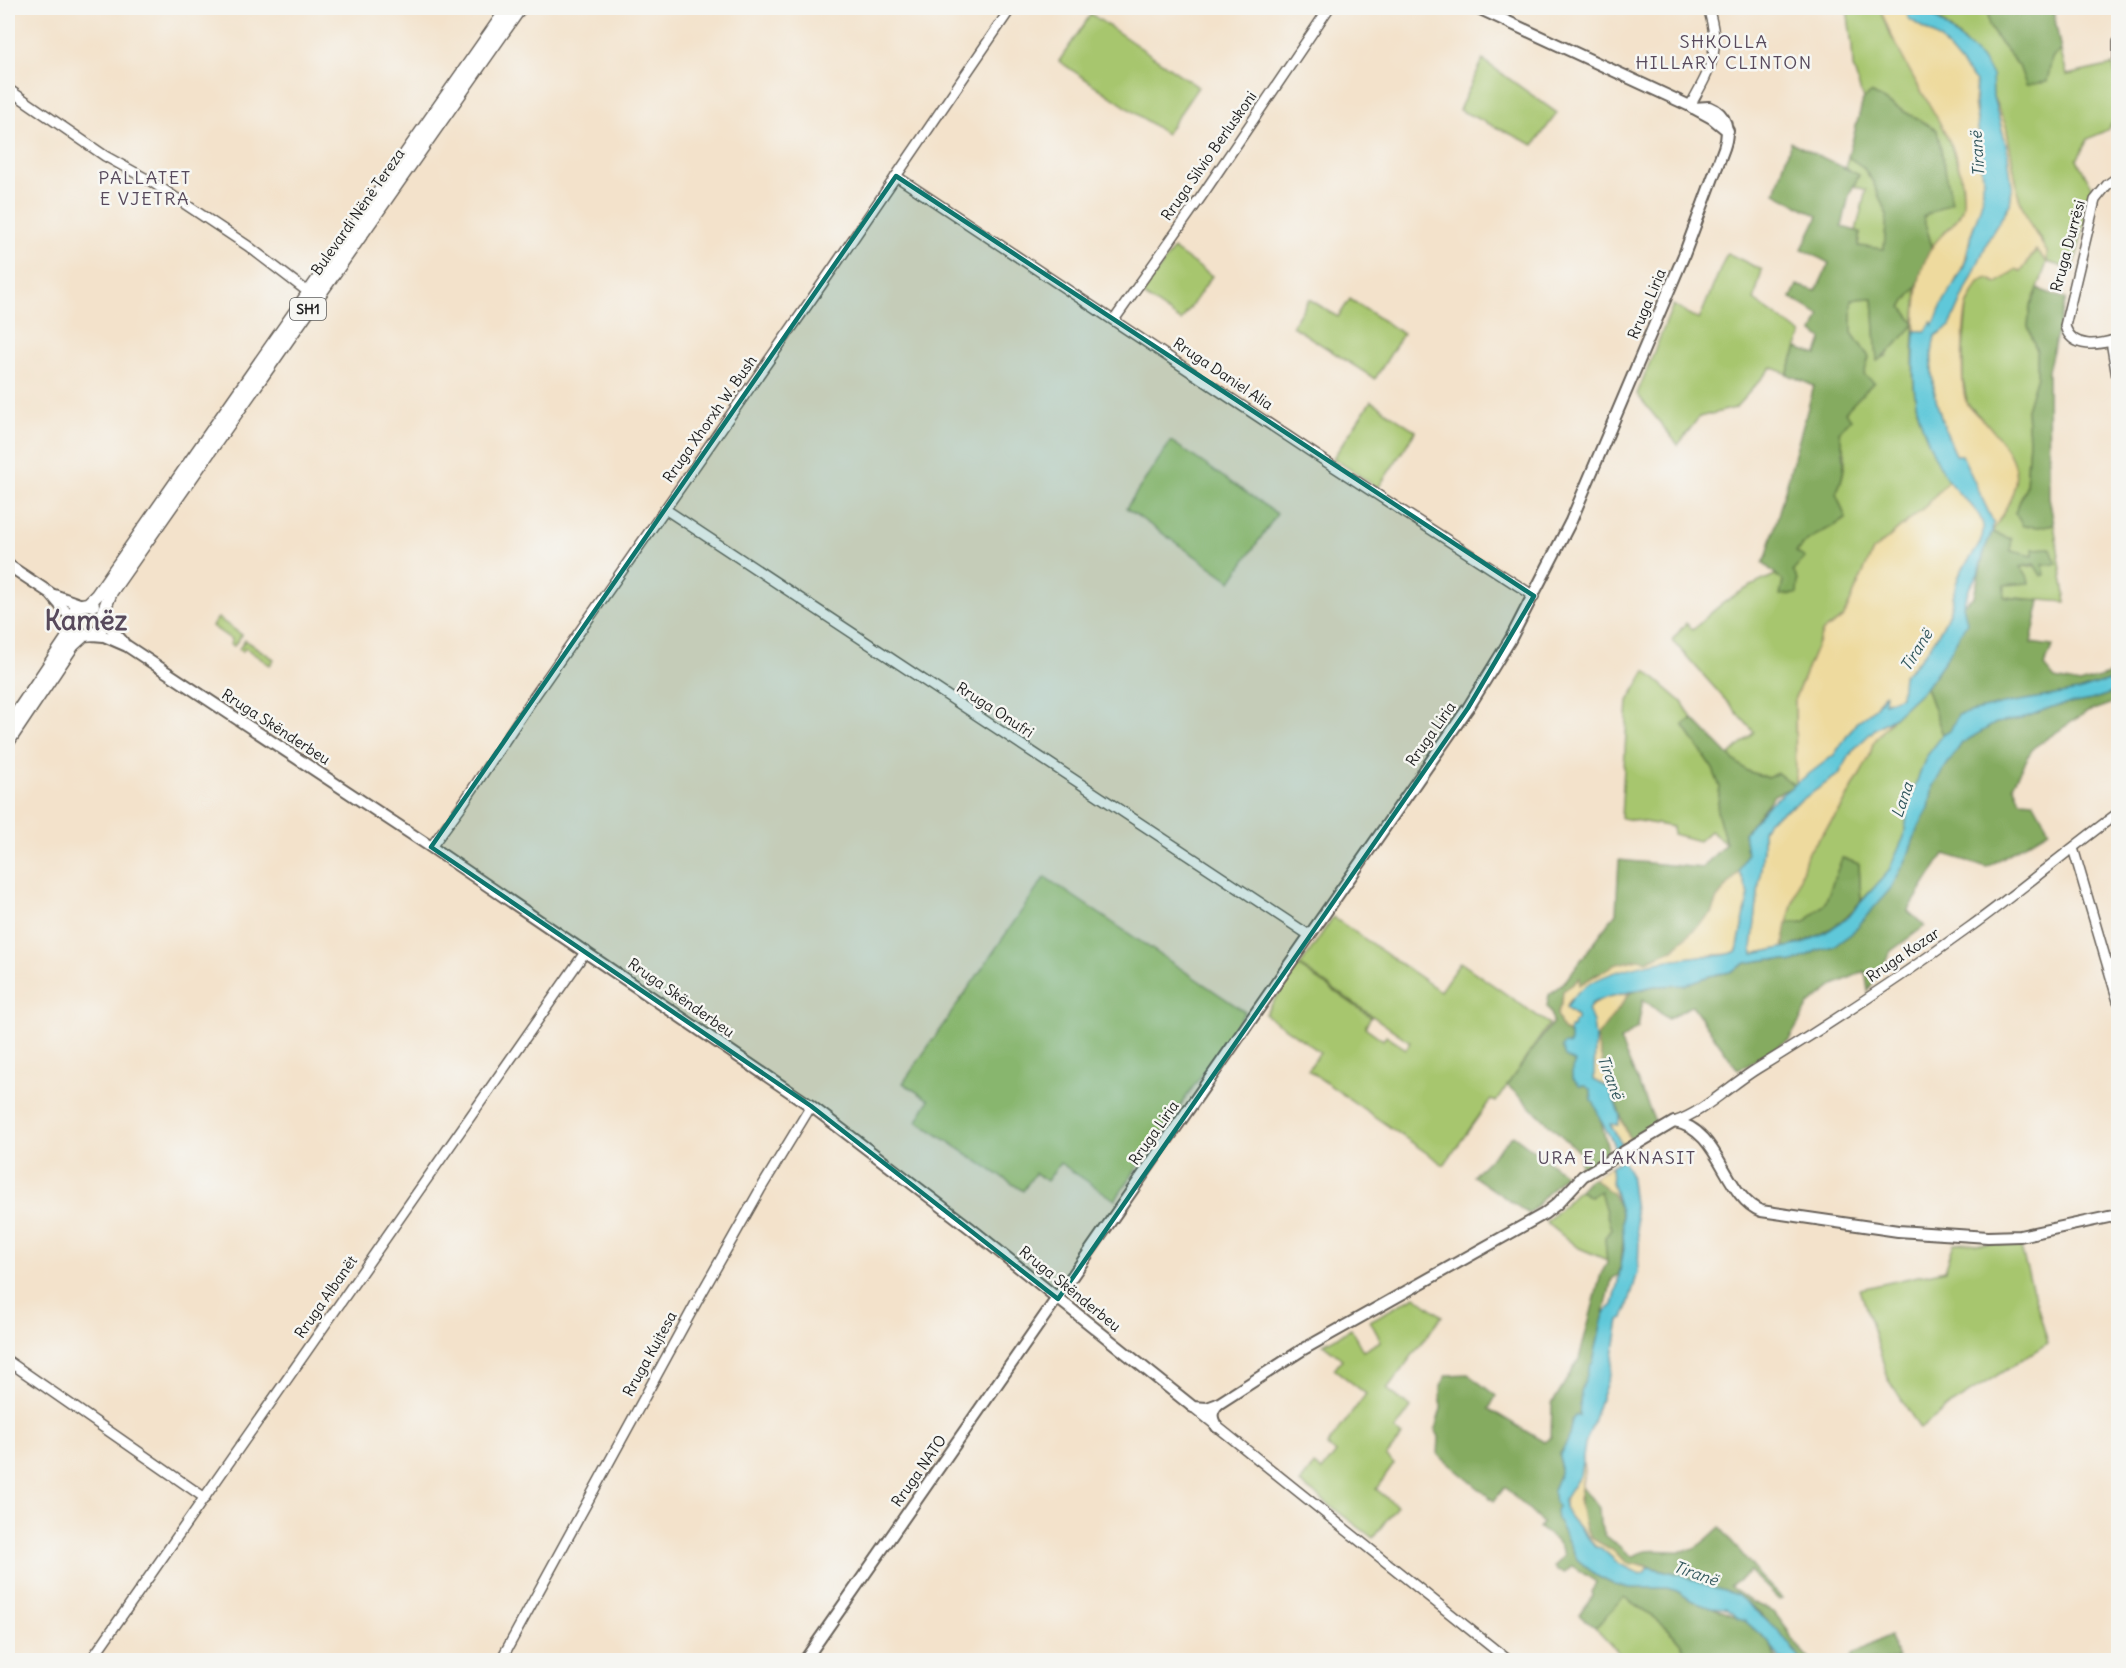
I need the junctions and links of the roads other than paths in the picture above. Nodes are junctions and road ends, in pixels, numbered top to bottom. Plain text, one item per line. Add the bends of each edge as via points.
1 (508, 8) edge
2 (520, 8) edge
3 (1011, 8) edge
4 (1329, 8) edge
5 (1478, 8) edge
6 (1708, 8) edge
7 (2118, 42) edge
8 (2118, 67) edge
9 (8, 89) edge
10 (1692, 107) junction
11 (896, 176) junction
12 (2118, 177) edge
13 (308, 292) junction
14 (1114, 320) junction
15 (2115, 340) edge
16 (2118, 383) edge
17 (665, 509) junction
18 (8, 565) edge
19 (50, 593) junction
20 (1534, 596) junction
21 (85, 604) junction
22 (103, 617) junction
23 (72, 622) junction
24 (88, 635) junction
25 (128, 646) junction
26 (8, 726) edge
27 (8, 742) edge
28 (2118, 813) edge
29 (431, 846) junction
30 (2073, 849) junction
31 (1309, 935) junction
32 (586, 951) junction
33 (2118, 1001) edge
34 (811, 1106) junction
35 (1696, 1111) junction
36 (1670, 1124) junction
37 (1697, 1132) junction
38 (2118, 1215) edge
39 (1058, 1299) junction
40 (8, 1361) edge
41 (1218, 1404) junction
42 (1193, 1407) junction
43 (1217, 1427) junction
44 (205, 1498) junction
45 (91, 1660) edge
46 (501, 1660) edge
47 (805, 1660) edge
48 (1508, 1660) edge

1 - 13 main road, Bulevardi Nënë Tereza / SH1
2 - 22 main road, Bulevardi Nënë Tereza / SH1 via 117,584
3 - 11 street, Rruga Xhorxh W. Bush
4 - 14 street, Rruga Silvio Berluskoni
5 - 10 main road
6 - 10 street via 1713,23 1713,57
7 - 8 street
9 - 13 street via 248,246
10 - 20 main road, Rruga Liria via 1714,109 1725,120 1728,132 1724,148 1684,255 1571,521
11 - 14 street, Rruga Daniel Alia
11 - 17 street, Rruga Xhorxh W. Bush
12 - 15 street, Rruga Durrësi via 2095,200 2066,316 2067,332 2079,343
13 - 21 main road, Bulevardi Nënë Tereza / SH1 via 100,590
14 - 20 street, Rruga Daniel Alia
15 - 16 street
17 - 29 street, Rruga Xhorxh W. Bush
17 - 31 street, Rruga Onufri
18 - 19 main road
19 - 21 main road
19 - 23 main road
20 - 31 main road, Rruga Liria via 1468,708
21 - 22 main road via 97,607
21 - 23 main road, Bulevardi Nënë Tereza / SH1 via 74,610
22 - 24 main road, Bulevardi Nënë Tereza / SH1 via 99,630
22 - 25 main road, Rruga Skënderbeu
23 - 24 main road via 78,633
23 - 26 main road, Bulevardi Nënë Tereza / SH1 via 66,640
24 - 25 main road, Rruga Skënderbeu via 104,636
24 - 27 main road, Bulevardi Nënë Tereza / SH1 via 73,645
25 - 29 main road, Rruga Skënderbeu
28 - 30 street, Rruga Kozar
29 - 32 main road, Rruga Skënderbeu
30 - 33 street
30 - 35 street, Rruga Kozar via 1962,933
31 - 39 main road, Rruga Liria
32 - 34 main road, Rruga Skënderbeu
32 - 44 street, Rruga Albanët
34 - 39 main road, Rruga Skënderbeu
34 - 46 street, Rruga Kujtesa via 696,1303
35 - 36 street, Rruga Kozar
35 - 37 street via 1693,1123
36 - 37 main road via 1689,1126
36 - 41 main road via 1583,1176 1544,1214 1302,1350
37 - 38 main road via 1747,1202 1761,1211 1966,1237 2020,1236
39 - 42 main road, Rruga Skënderbeu
39 - 47 main road, Rruga NATO
40 - 44 street
41 - 42 main road
41 - 43 main road via 1212,1415
42 - 43 street
43 - 48 street
44 - 45 street, Rruga Albanët

